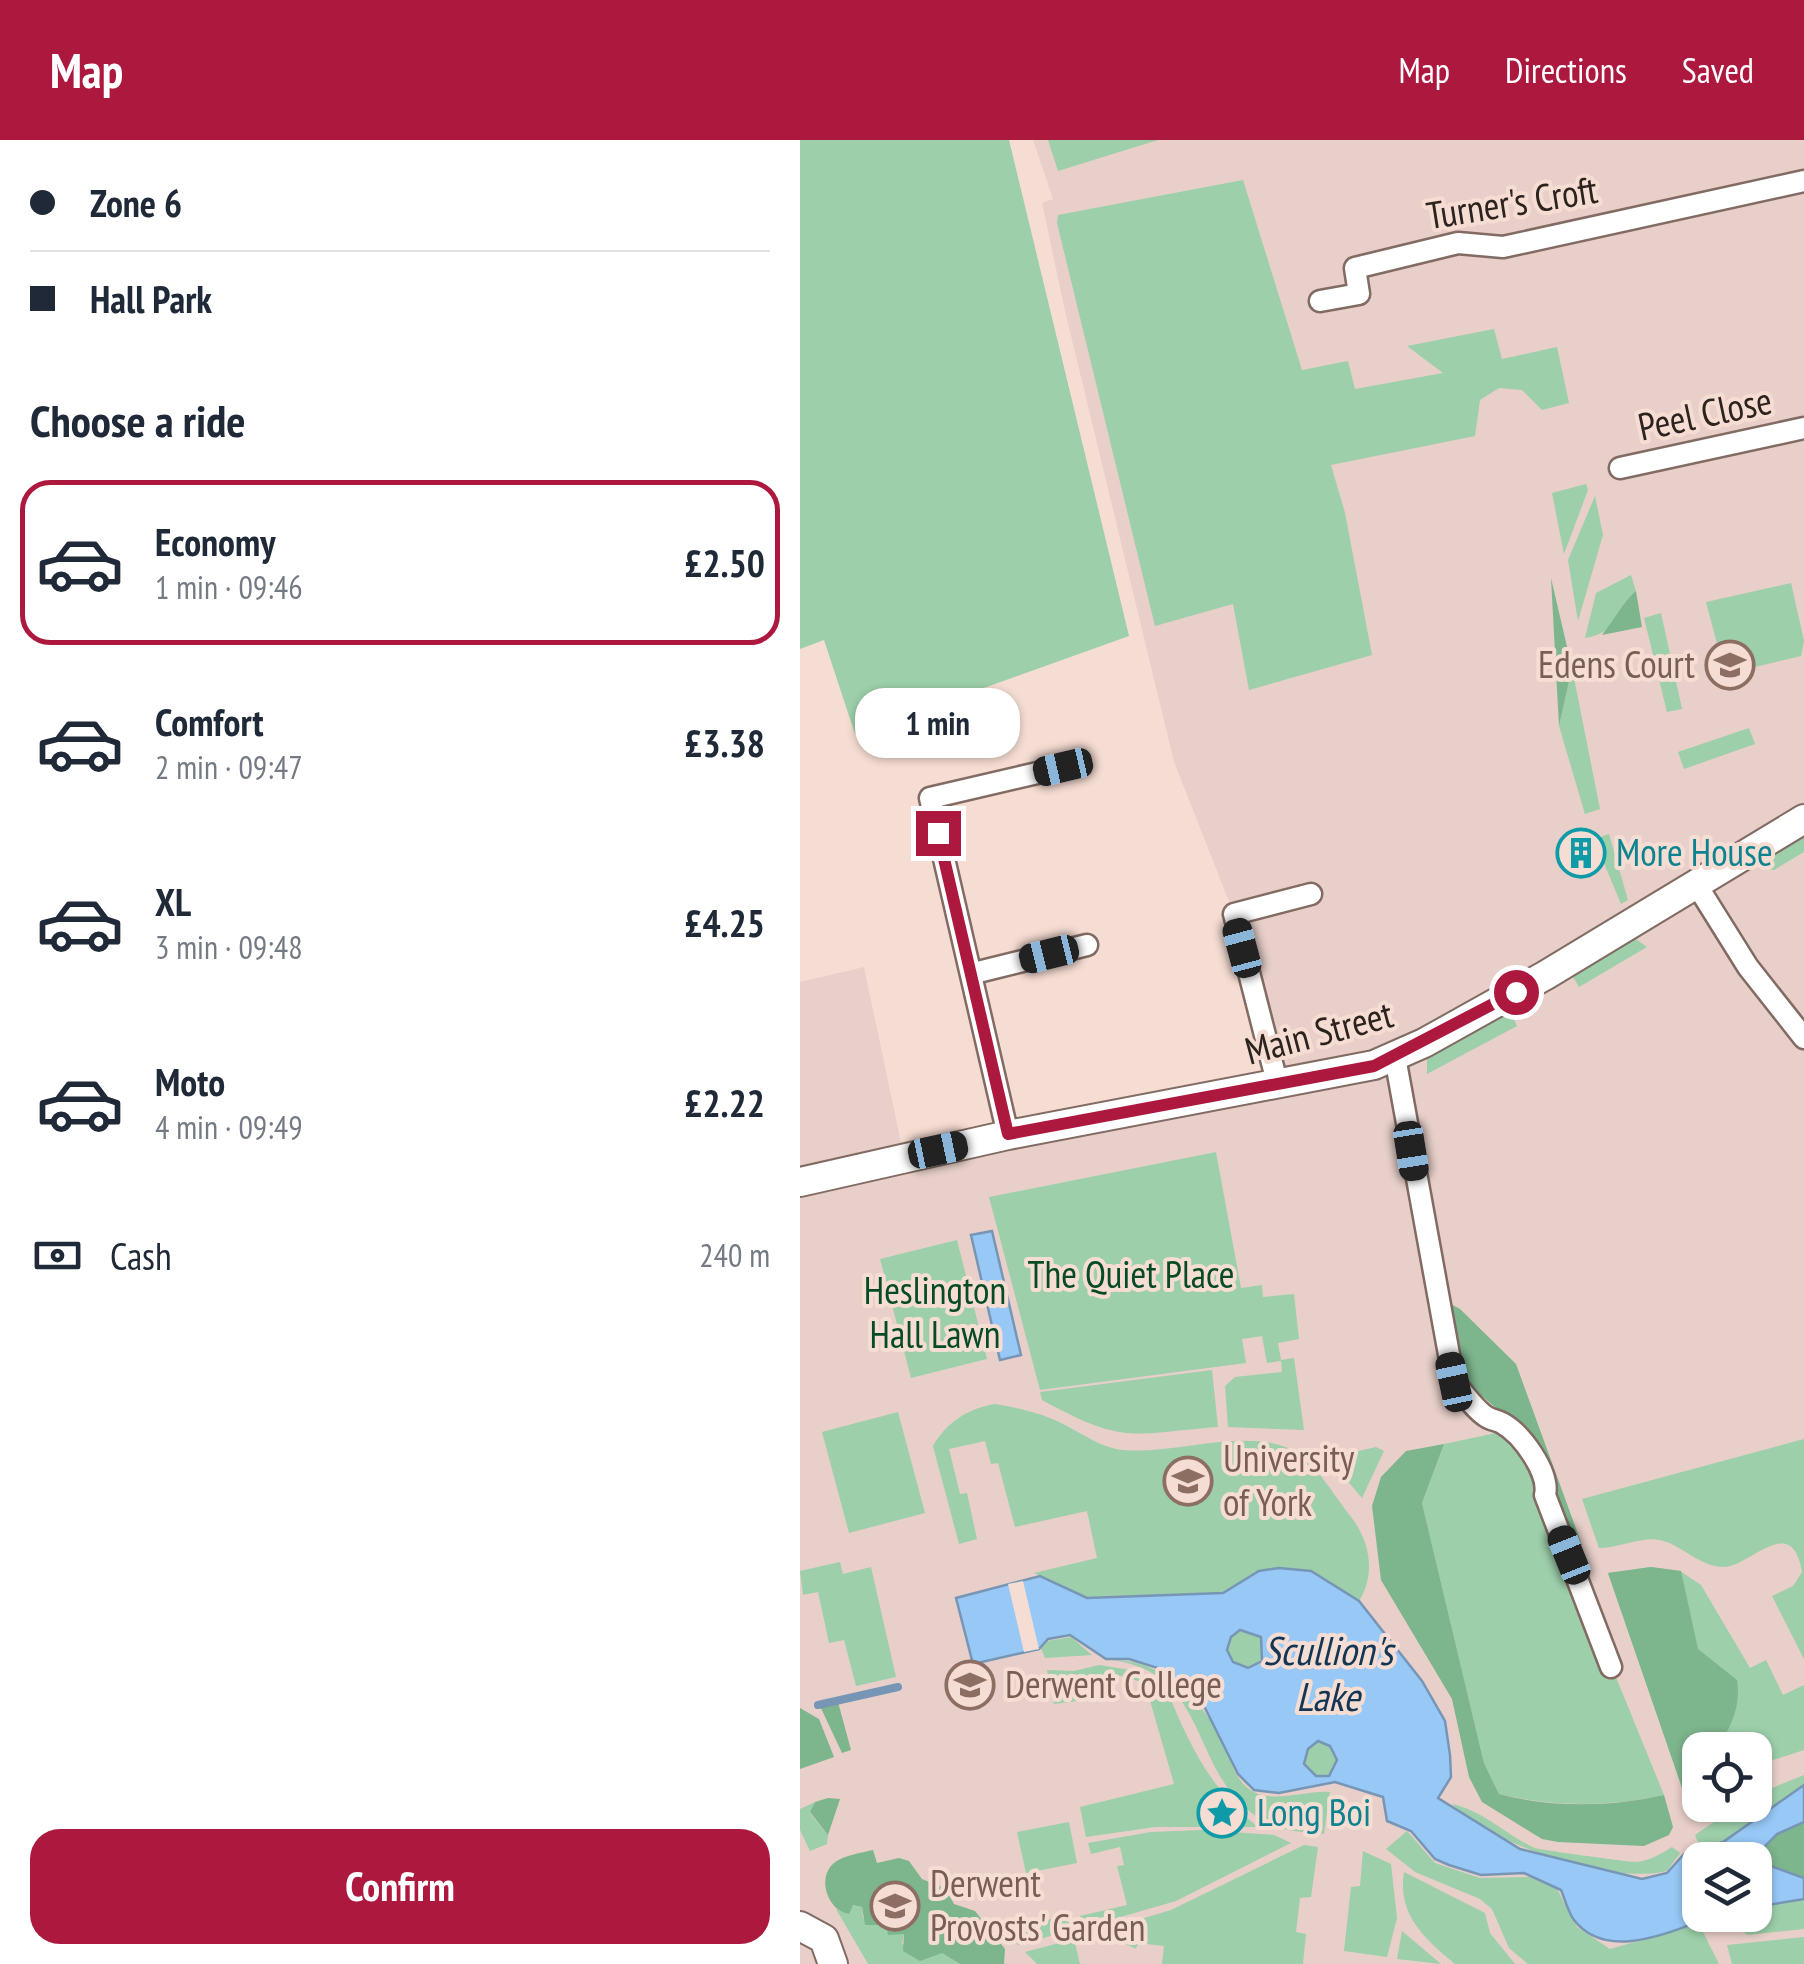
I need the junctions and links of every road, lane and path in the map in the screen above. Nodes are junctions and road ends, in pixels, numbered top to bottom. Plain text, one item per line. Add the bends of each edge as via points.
1 (1804, 181) edge
2 (1320, 301) dead end
3 (1804, 428) edge
4 (1620, 468) dead end
5 (1063, 767) dead end
6 (1804, 819) edge
7 (1698, 887) junction
8 (1310, 894) dead end
9 (1087, 945) dead end
10 (974, 973) junction
11 (1797, 1015) edge
12 (1804, 1038) edge
13 (1395, 1057) junction
14 (1278, 1086) junction
15 (1008, 1134) junction
16 (800, 1182) edge
17 (1611, 1667) dead end
18 (800, 1926) edge
19 (835, 1962) edge

1 - 2 street, Turner's Croft via 1503,246 1458,243 1354,268 1359,294
3 - 4 street, Peel Close
5 - 10 street via 930,798
6 - 7 street, Main Street
7 - 11 street via 1748,967
7 - 13 street, Main Street
8 - 14 street via 1234,914
9 - 10 street
10 - 15 street
11 - 12 street
13 - 14 street, Main Street
13 - 17 street via 1454,1382 1530,1452
14 - 15 street, Main Street
15 - 16 street, Main Street
18 - 19 street via 824,1939

